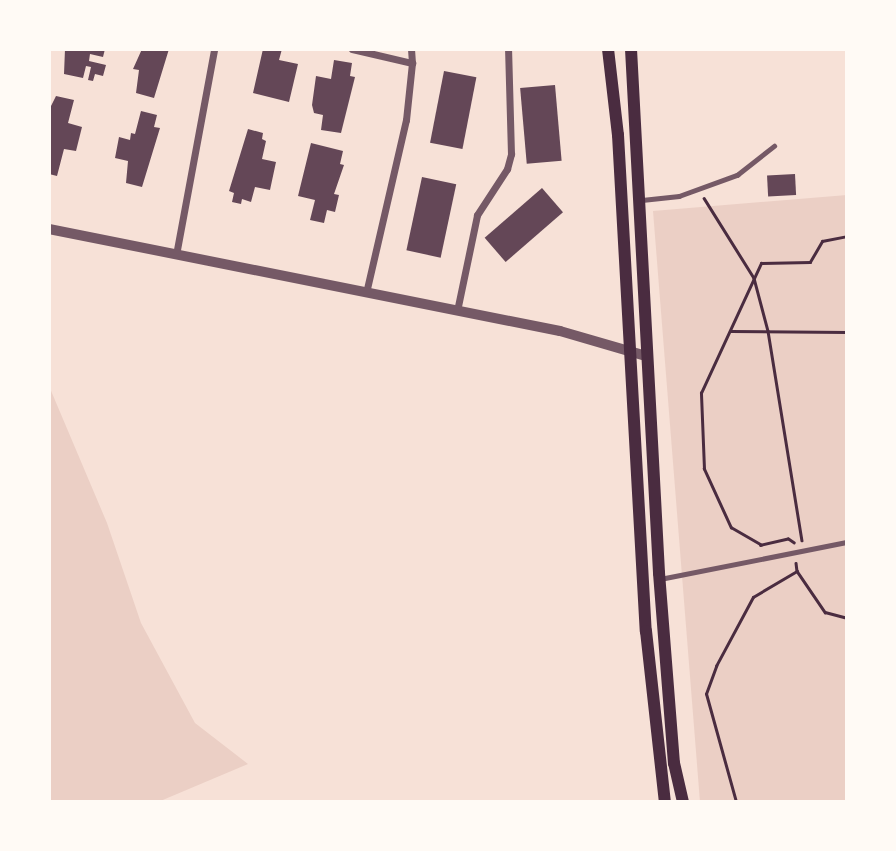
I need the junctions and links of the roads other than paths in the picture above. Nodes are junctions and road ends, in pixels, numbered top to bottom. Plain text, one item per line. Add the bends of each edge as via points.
1 (214, 49) edge
2 (352, 49) edge
3 (411, 49) edge
4 (508, 49) edge
5 (608, 49) edge
6 (631, 49) edge
7 (412, 62) junction
8 (774, 146) dead end
9 (638, 200) junction
10 (49, 229) edge
11 (176, 255) junction
12 (366, 293) junction
13 (457, 311) junction
14 (629, 351) junction
15 (646, 356) junction
16 (847, 542) edge
17 (660, 579) junction
18 (665, 802) edge
19 (683, 802) edge

1 - 11 street
2 - 7 street
3 - 7 street
4 - 13 street via 511,154 508,169 477,215
5 - 14 main road via 618,135
6 - 9 main road
7 - 12 street via 406,120
8 - 9 lane via 737,175 679,197
9 - 15 main road
10 - 11 street
11 - 12 street
12 - 13 street
13 - 14 street
14 - 15 street
14 - 18 main road via 646,631
15 - 17 main road
16 - 17 lane
17 - 19 main road via 674,763

